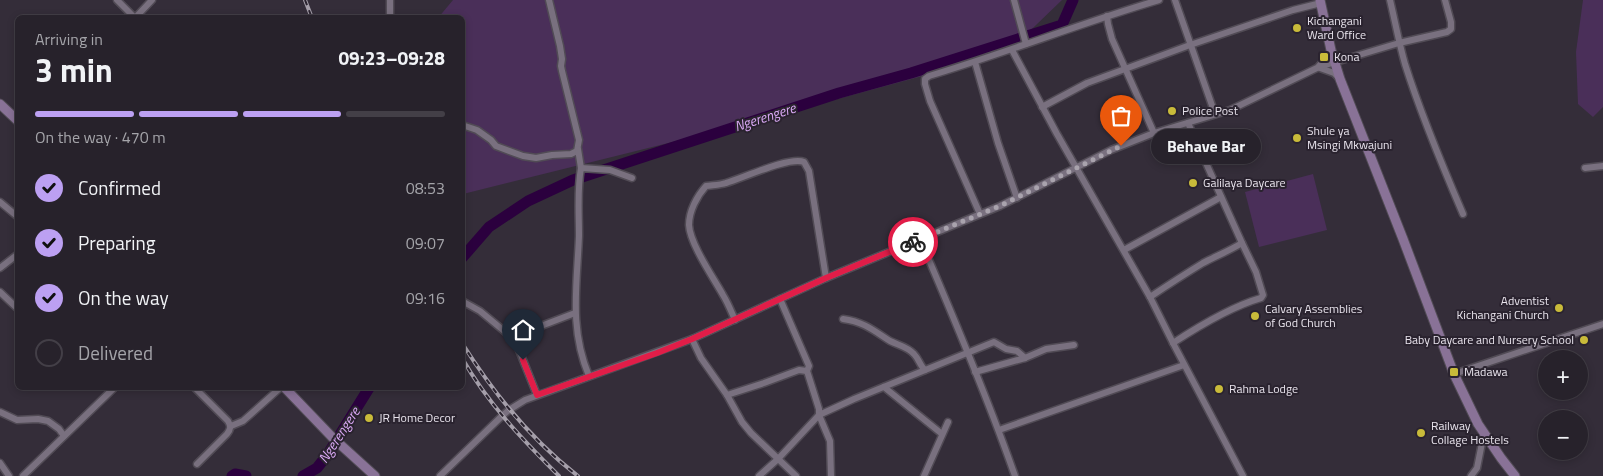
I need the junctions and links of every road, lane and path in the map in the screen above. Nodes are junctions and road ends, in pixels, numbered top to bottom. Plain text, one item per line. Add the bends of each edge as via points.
1 (117, 0) edge
2 (152, 0) edge
3 (390, 0) edge
4 (549, 0) edge
5 (1014, 0) edge
6 (1158, 0) edge
7 (1175, 0) edge
8 (1390, 0) edge
9 (1445, 0) edge
10 (1320, 1) edge
11 (132, 15) edge
12 (138, 15) edge
13 (390, 15) edge
14 (1107, 16) junction
15 (1399, 43) junction
16 (1026, 44) junction
17 (1190, 45) junction
18 (1012, 50) junction
19 (1331, 50) junction
20 (975, 62) junction
21 (1334, 63) junction
22 (1318, 67) junction
23 (1125, 69) junction
24 (1340, 79) junction
25 (0, 104) edge
26 (1042, 107) junction
27 (1216, 114) junction
28 (15, 118) edge
29 (1188, 123) junction
30 (465, 126) edge
31 (1154, 132) junction
32 (578, 149) junction
33 (1603, 166) edge
34 (1077, 167) junction
35 (581, 168) junction
36 (1585, 168) dead end
37 (632, 178) dead end
38 (1221, 197) junction
39 (1017, 198) junction
40 (0, 202) edge
41 (15, 214) edge
42 (980, 214) junction
43 (1463, 214) dead end
44 (920, 240) junction
45 (1242, 243) junction
46 (1124, 250) junction
47 (15, 256) edge
48 (0, 268) edge
49 (826, 278) junction
50 (0, 292) edge
51 (1150, 297) junction
52 (780, 299) junction
53 (465, 302) edge
54 (15, 306) edge
55 (575, 313) junction
56 (735, 320) junction
57 (843, 320) dead end
58 (1603, 325) edge
59 (513, 338) junction
60 (692, 339) junction
61 (1173, 343) junction
62 (1074, 345) dead end
63 (968, 352) junction
64 (1025, 358) junction
65 (1184, 365) junction
66 (925, 370) junction
67 (807, 371) junction
68 (975, 372) junction
69 (1454, 374) junction
70 (589, 376) junction
71 (884, 387) junction
72 (112, 390) edge
73 (197, 390) edge
74 (278, 390) edge
75 (291, 390) edge
76 (537, 395) junction
77 (727, 395) junction
78 (0, 412) edge
79 (819, 415) junction
80 (948, 422) dead end
81 (231, 426) junction
82 (999, 430) junction
83 (1484, 433) junction
84 (942, 434) junction
85 (64, 436) junction
86 (778, 459) junction
87 (0, 463) edge
88 (197, 464) dead end
89 (9, 476) edge
90 (23, 476) edge
91 (375, 476) edge
92 (440, 476) edge
93 (759, 476) edge
94 (796, 476) edge
95 (831, 476) edge
96 (924, 476) edge
97 (1015, 476) edge
98 (1243, 476) edge
99 (1472, 476) edge
100 (1515, 476) edge

1 - 11 street
2 - 12 street
3 - 13 street
4 - 32 street via 579,140
5 - 16 street
6 - 14 street
7 - 17 street
8 - 15 street
9 - 15 street via 1452,25 1450,31
10 - 17 street
10 - 19 street
14 - 16 street
14 - 23 street via 1112,39
15 - 21 street
15 - 43 street via 1429,132
16 - 18 street
17 - 23 street
17 - 27 street
18 - 20 street
18 - 26 street
19 - 21 street
19 - 22 street
20 - 39 street
20 - 42 street via 928,76 925,84
21 - 22 street
21 - 24 street
22 - 24 street
22 - 27 street
23 - 26 street via 1087,83
23 - 31 street
24 - 69 street
25 - 28 street
26 - 34 street
27 - 29 street
29 - 31 street
29 - 38 street
30 - 32 street via 477,130 496,146 522,156 536,158 571,154
31 - 34 street
32 - 35 street
33 - 36 street
34 - 39 street
34 - 46 street
35 - 37 street via 610,170
35 - 55 street
38 - 45 street
38 - 46 street
39 - 42 street
40 - 41 street
42 - 44 street
44 - 49 street
44 - 63 street
45 - 51 street via 1184,274
45 - 61 street via 1263,296 1206,322
46 - 51 street
47 - 48 street
49 - 52 street
49 - 56 street via 809,171 804,162 798,160 724,184 706,186 692,208 690,228
50 - 54 street
51 - 61 street
52 - 56 street
52 - 67 street via 806,356
53 - 59 street
55 - 59 street via 541,326 525,328
55 - 70 street via 578,341
56 - 60 street
57 - 66 street via 858,321 907,349
58 - 69 street
59 - 76 street
60 - 70 street
60 - 77 street
61 - 65 street
62 - 64 street via 1046,349
63 - 64 street via 994,342 1017,351
63 - 66 street
63 - 68 street
64 - 68 street
65 - 82 street
65 - 98 street
66 - 71 street
67 - 77 street via 799,370
67 - 79 street
68 - 82 street
69 - 83 street
70 - 76 street
71 - 79 street
71 - 84 street
72 - 85 street
73 - 81 street
74 - 81 street via 243,420
75 - 91 street via 332,438
76 - 92 street via 509,410
77 - 86 street via 742,422
78 - 85 street via 17,420 48,421
79 - 86 street
79 - 95 street via 830,441
80 - 84 street
81 - 88 street
82 - 97 street
83 - 99 street via 1477,468
83 - 100 street
84 - 96 street
85 - 90 street
86 - 93 street
86 - 94 street
87 - 89 street

